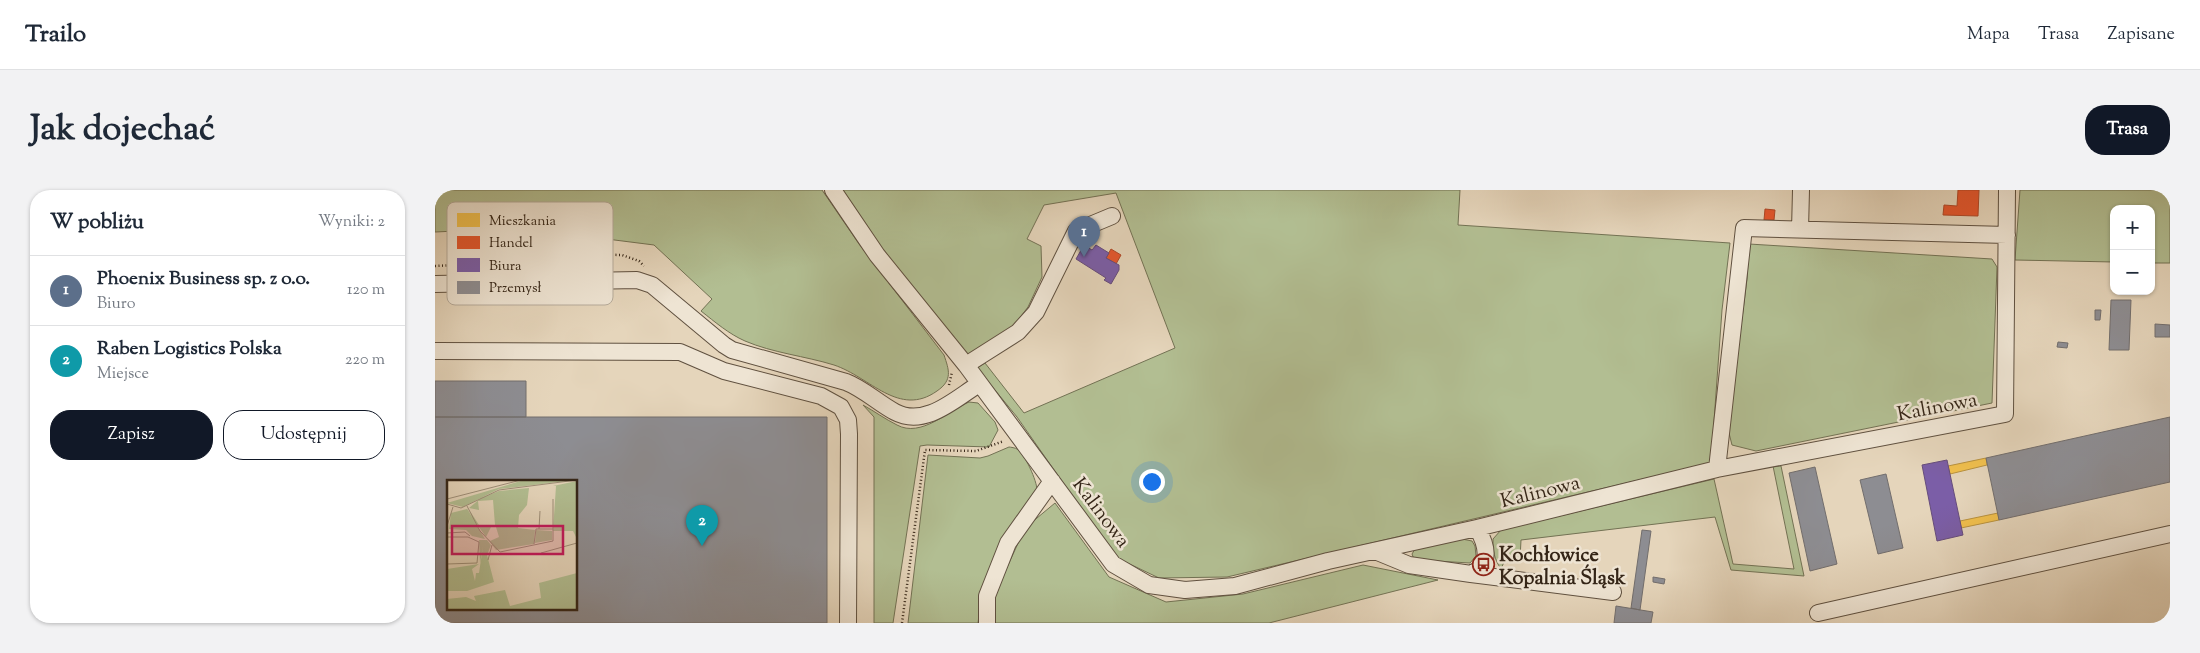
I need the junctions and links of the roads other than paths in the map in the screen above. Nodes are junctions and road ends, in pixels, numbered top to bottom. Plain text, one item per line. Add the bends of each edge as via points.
1 (833, 190) edge
2 (1801, 190) edge
3 (2007, 190) edge
4 (1112, 216) dead end
5 (1800, 230) junction
6 (2007, 235) junction
7 (613, 280) edge
8 (435, 351) edge
9 (959, 367) junction
10 (979, 384) junction
11 (1717, 469) junction
12 (1052, 481) junction
13 (1477, 528) junction
14 (2170, 534) edge
15 (1375, 551) junction
16 (1471, 574) junction
17 (1613, 592) dead end
18 (1818, 612) dead end
19 (848, 623) edge
20 (987, 623) edge

1 - 9 street, Kalinowa
2 - 5 street
3 - 6 street, Kalinowa
4 - 9 street via 1076,231 1036,312 1018,332
5 - 6 street
5 - 11 street via 1743,228
6 - 11 street, Kalinowa via 2005,414
7 - 10 street via 637,280 652,285 723,346 846,382 906,417 929,415
8 - 19 street via 680,352 724,371 821,396 841,407 848,420 849,434
9 - 10 street, Kalinowa
10 - 12 street, Kalinowa
11 - 13 street, Kalinowa
12 - 15 street, Kalinowa via 1113,564 1149,584 1185,590 1235,586
12 - 20 street via 1008,543 987,596
13 - 15 street, Kalinowa
13 - 16 street via 1487,554 1483,565
14 - 18 street
15 - 16 street via 1409,565
16 - 17 street

